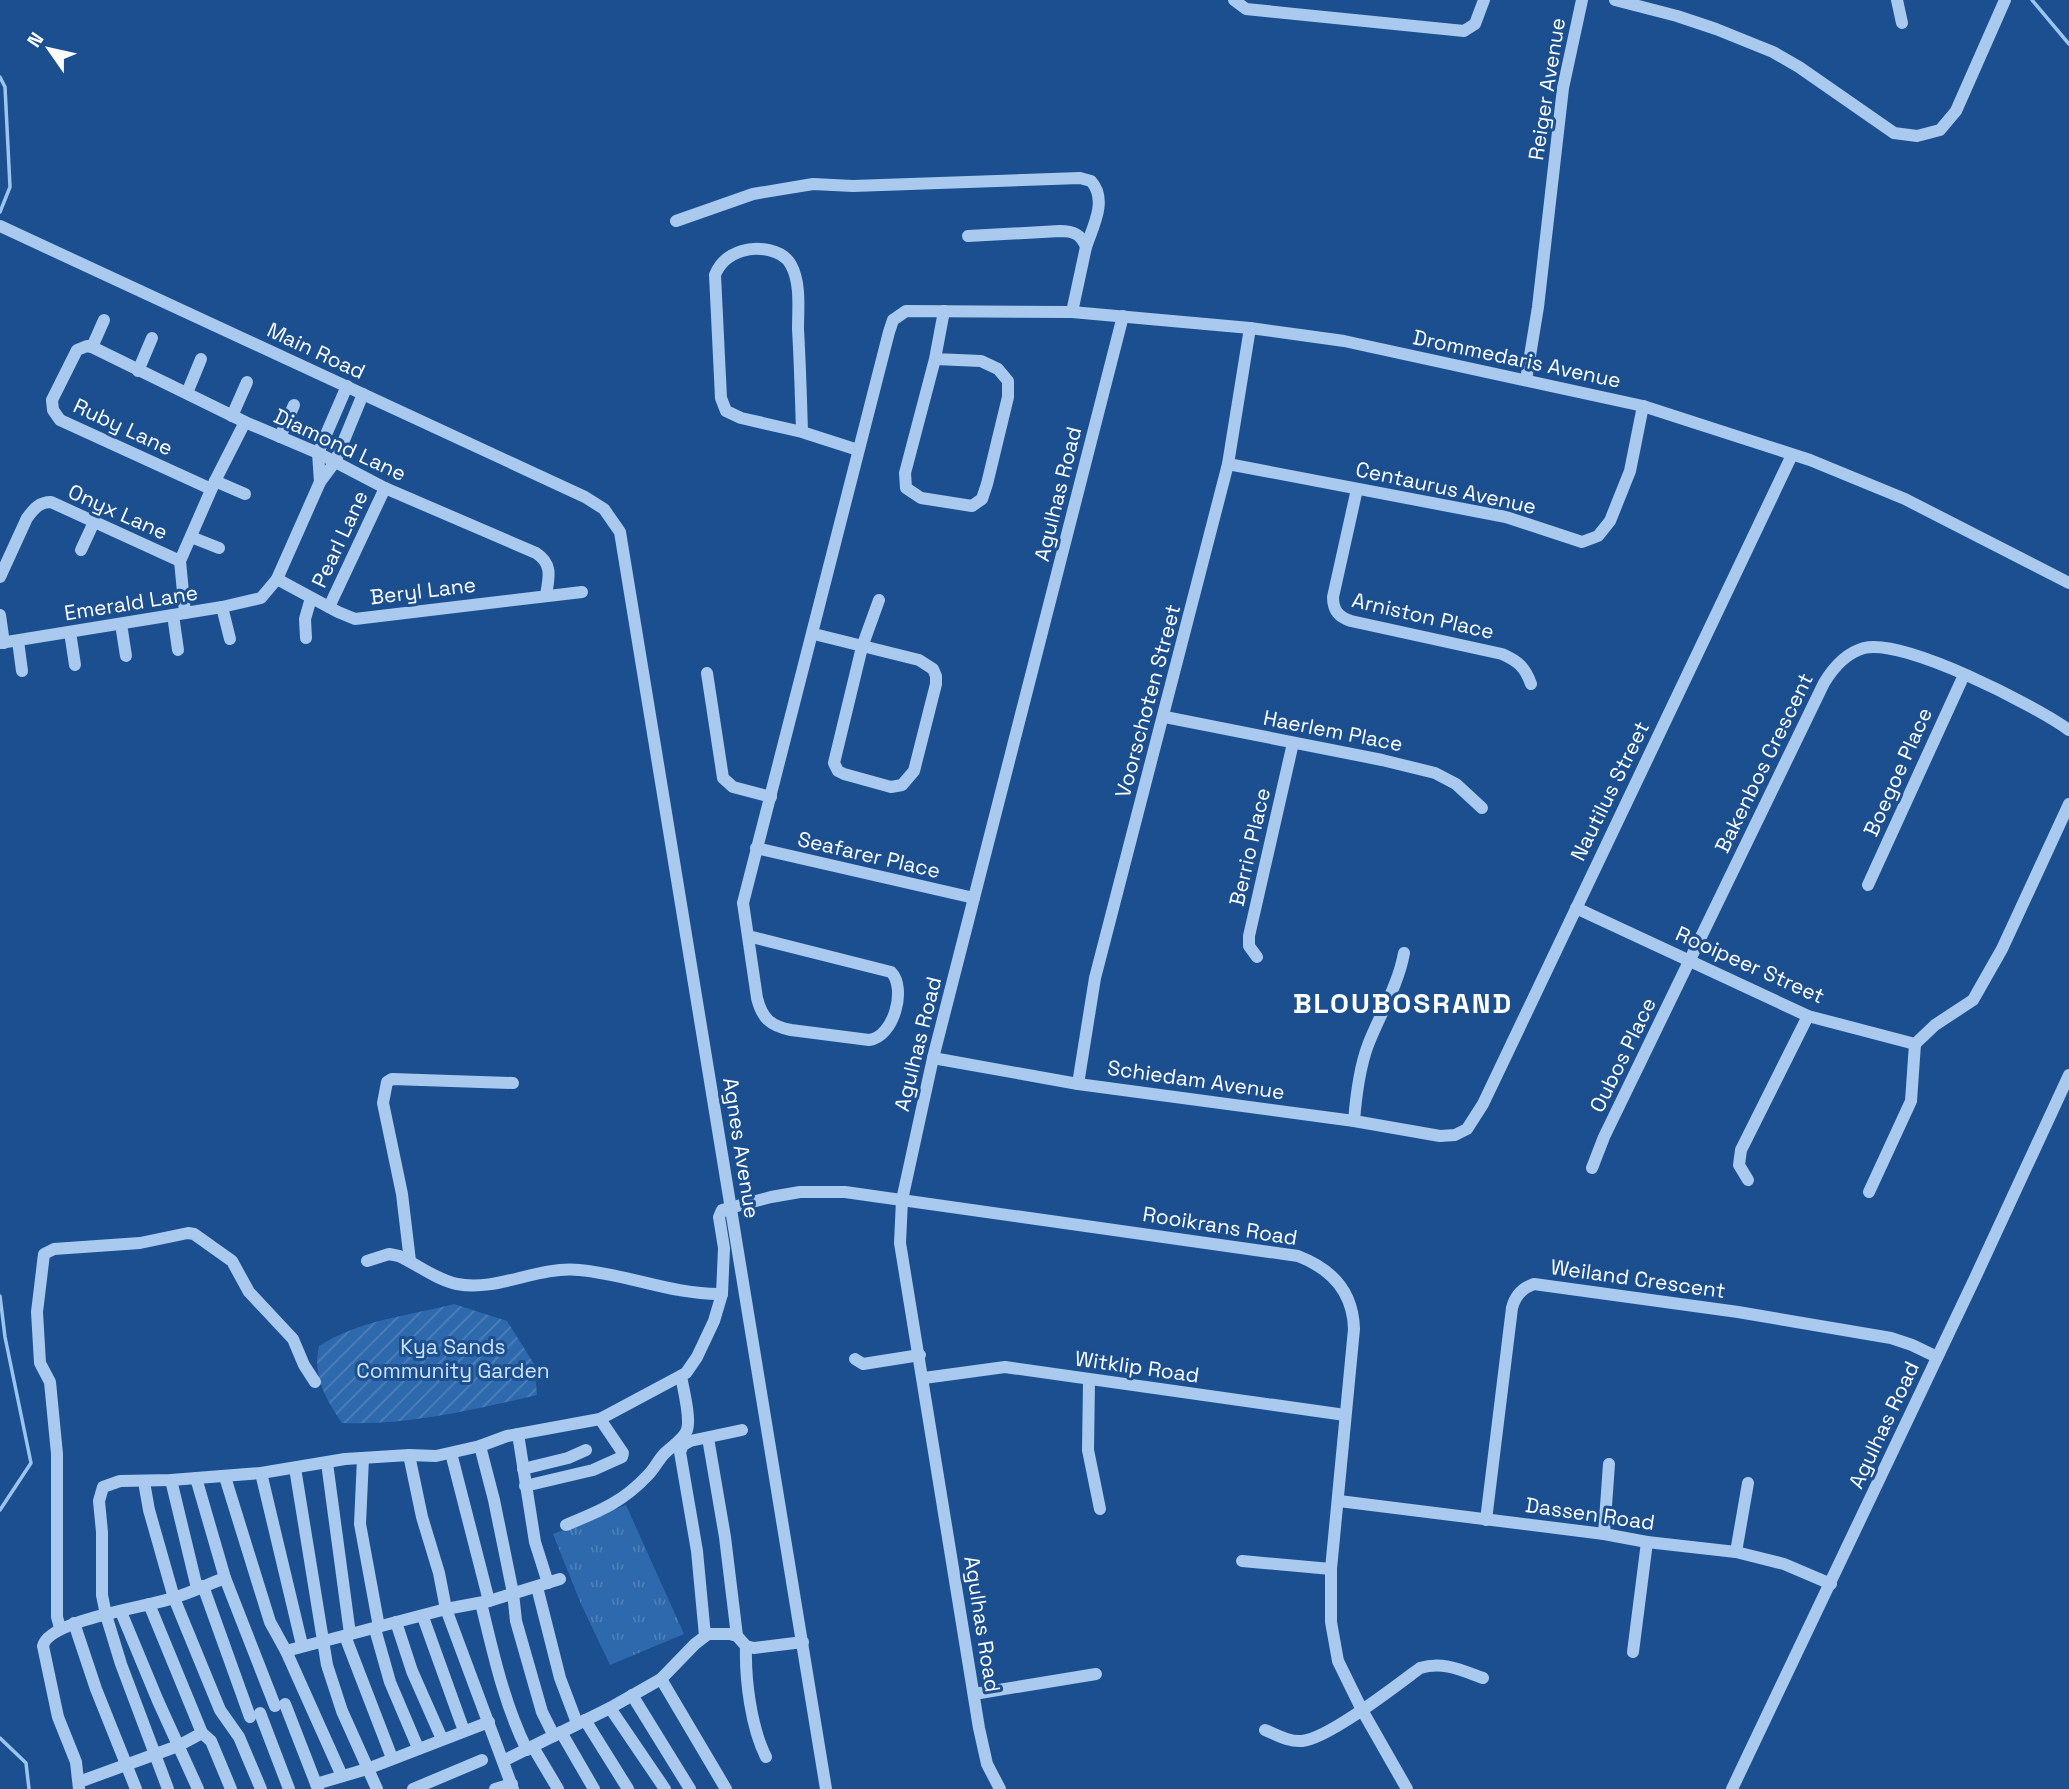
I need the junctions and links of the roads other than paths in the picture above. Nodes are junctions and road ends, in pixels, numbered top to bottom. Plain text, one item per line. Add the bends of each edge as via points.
1 (1234, 0) edge
2 (1484, 0) edge
3 (1582, 0) edge
4 (1615, 0) edge
5 (1897, 0) edge
6 (2005, 0) edge
7 (1902, 23) dead end
8 (676, 221) dead end
9 (0, 226) edge
10 (968, 236) dead end
11 (1086, 247) junction
12 (944, 312) junction
13 (1072, 312) junction
14 (1123, 316) junction
15 (104, 320) dead end
16 (1250, 328) junction
17 (152, 338) dead end
18 (90, 346) junction
19 (201, 359) dead end
20 (935, 359) junction
21 (138, 371) junction
22 (1525, 380) junction
23 (247, 382) dead end
24 (346, 386) junction
25 (187, 393) junction
26 (363, 394) junction
27 (294, 405) dead end
28 (1643, 407) junction
29 (232, 416) junction
30 (245, 422) junction
31 (802, 432) junction
32 (281, 438) junction
33 (859, 450) junction
34 (318, 453) junction
35 (1792, 455) junction
36 (335, 462) junction
37 (1228, 464) junction
38 (320, 482) junction
39 (213, 485) junction
40 (385, 488) junction
41 (1357, 489) junction
42 (245, 494) dead end
43 (611, 516) joint
44 (94, 522) junction
45 (191, 537) junction
46 (219, 548) dead end
47 (81, 550) dead end
48 (180, 561) junction
49 (0, 577) edge
50 (276, 579) junction
51 (2069, 583) edge
52 (582, 592) dead end
53 (546, 595) junction
54 (311, 598) junction
55 (879, 600) dead end
56 (222, 607) junction
57 (330, 607) junction
58 (179, 614) junction
59 (0, 615) edge
60 (121, 624) junction
61 (70, 632) junction
62 (814, 634) junction
63 (306, 638) dead end
64 (230, 639) dead end
65 (18, 641) junction
66 (2, 643) edge
67 (862, 647) junction
68 (178, 650) dead end
69 (126, 656) dead end
70 (75, 665) dead end
71 (22, 671) dead end
72 (707, 673) dead end
73 (1964, 676) junction
74 (1531, 684) dead end
75 (1164, 717) junction
76 (2069, 730) edge
77 (1293, 743) junction
78 (771, 797) junction
79 (2069, 804) edge
80 (1482, 808) dead end
81 (756, 848) junction
82 (1868, 885) dead end
83 (974, 898) junction
84 (1576, 908) junction
85 (748, 936) junction
86 (1404, 953) dead end
87 (1257, 957) dead end
88 (1690, 960) junction
89 (1808, 1016) junction
90 (1915, 1044) junction
91 (933, 1058) junction
92 (2069, 1075) edge
93 (513, 1083) dead end
94 (1079, 1084) junction
95 (1354, 1121) junction
96 (1455, 1135) joint
97 (1592, 1168) dead end
98 (1748, 1180) dead end
99 (1869, 1192) dead end
100 (902, 1200) junction
101 (731, 1207) junction
102 (367, 1261) dead end
103 (410, 1261) junction
104 (722, 1294) junction
105 (920, 1355) junction
106 (1937, 1357) junction
107 (855, 1359) dead end
108 (681, 1376) junction
109 (924, 1378) junction
110 (315, 1381) dead end
111 (1089, 1381) junction
112 (1345, 1415) junction
113 (600, 1419) junction
114 (742, 1430) dead end
115 (518, 1434) junction
116 (708, 1437) junction
117 (480, 1446) junction
118 (586, 1450) dead end
119 (452, 1453) junction
120 (409, 1455) junction
121 (363, 1458) junction
122 (327, 1463) junction
123 (1609, 1464) dead end
124 (295, 1468) junction
125 (523, 1469) junction
126 (261, 1473) junction
127 (225, 1477) junction
128 (196, 1479) junction
129 (170, 1480) junction
130 (144, 1482) junction
131 (1748, 1483) dead end
132 (526, 1486) junction
133 (1339, 1501) junction
134 (1100, 1509) dead end
135 (1486, 1520) junction
136 (566, 1525) dead end
137 (1604, 1534) junction
138 (1647, 1542) junction
139 (1737, 1552) junction
140 (1242, 1561) dead end
141 (1331, 1569) junction
142 (225, 1578) junction
143 (548, 1583) junction
144 (1831, 1584) junction
145 (200, 1587) junction
146 (513, 1593) junction
147 (174, 1598) junction
148 (485, 1602) junction
149 (149, 1604) junction
150 (446, 1609) junction
151 (121, 1612) junction
152 (106, 1615) junction
153 (423, 1616) junction
154 (396, 1622) junction
155 (74, 1623) junction
156 (60, 1628) junction
157 (377, 1628) junction
158 (347, 1635) junction
159 (705, 1636) junction
160 (737, 1636) junction
161 (325, 1640) junction
162 (803, 1642) junction
163 (302, 1646) junction
164 (746, 1646) junction
165 (286, 1651) junction
166 (1633, 1652) dead end
167 (1096, 1674) dead end
168 (1483, 1678) dead end
169 (661, 1679) junction
170 (974, 1694) junction
171 (632, 1695) junction
172 (308, 1699) junction
173 (280, 1705) junction
174 (610, 1708) junction
175 (1362, 1710) junction
176 (255, 1715) junction
177 (581, 1721) junction
178 (489, 1722) junction
179 (233, 1726) junction
180 (1265, 1730) dead end
181 (464, 1731) junction
182 (202, 1732) junction
183 (558, 1734) junction
184 (442, 1740) junction
185 (178, 1746) junction
186 (418, 1748) junction
187 (530, 1748) junction
188 (155, 1755) junction
189 (766, 1757) dead end
190 (392, 1758) junction
191 (482, 1760) dead end
192 (503, 1761) junction
193 (127, 1765) junction
194 (367, 1769) junction
195 (342, 1776) junction
196 (79, 1785) edge
197 (512, 1786) edge
198 (317, 1787) edge
199 (136, 1789) edge
200 (169, 1789) edge
201 (198, 1789) edge
202 (230, 1789) edge
203 (261, 1789) edge
204 (289, 1789) edge
205 (377, 1789) edge
206 (413, 1789) edge
207 (495, 1789) edge
208 (558, 1789) edge
209 (594, 1789) edge
210 (628, 1789) edge
211 (665, 1789) edge
212 (690, 1789) edge
213 (726, 1789) edge
214 (827, 1789) edge
215 (1000, 1789) edge
216 (1406, 1789) edge
217 (1732, 1789) edge

1 - 2 street via 1240,7 1254,10 1464,31 1475,24
3 - 22 street, Reiger Avenue via 1556,131 1538,307
4 - 6 street via 1677,16 1773,52 1894,133 1917,136 1940,130 1956,111
5 - 7 street
8 - 11 street via 753,194 813,184 1080,178 1091,181 1099,195
9 - 24 street, Main Road
10 - 11 street via 1067,231 1080,236
11 - 13 street
12 - 13 street, Drommedaris Avenue
12 - 20 street
12 - 33 street, Drommedaris Avenue via 906,311 893,320
13 - 14 street, Drommedaris Avenue
14 - 16 street, Drommedaris Avenue
14 - 83 street, Agulhas Road
15 - 18 street
16 - 22 street, Drommedaris Avenue via 1345,341
16 - 37 street, Voorschoten Street
17 - 21 street
18 - 21 street, Diamond Lane
18 - 39 street, Ruby Lane via 75,352 53,396 56,415
19 - 25 street
20 - 20 street via 981,361 998,369 1008,381 988,484 982,499 972,506 922,498 906,488 905,473
21 - 25 street, Diamond Lane
22 - 28 street, Drommedaris Avenue
23 - 29 street
24 - 26 street, Main Road
24 - 34 street
25 - 29 street, Diamond Lane
26 - 36 street
26 - 43 street, Main Road via 585,497
27 - 32 street
28 - 35 street, Drommedaris Avenue
28 - 41 street, Centaurus Avenue via 1625,485 1604,532 1589,541 1570,540 1506,517
29 - 30 street, Diamond Lane
30 - 32 street, Diamond Lane
30 - 39 street
31 - 31 street via 796,277 787,259 771,251 747,250 722,262 715,275 722,402 732,415
31 - 33 street
32 - 34 street, Diamond Lane
33 - 62 street
34 - 36 street, Diamond Lane
34 - 38 street
35 - 51 street, Drommedaris Avenue via 1875,485
35 - 84 street, Nautilus Street
36 - 38 street
36 - 40 street, Diamond Lane
37 - 41 street, Centaurus Avenue
37 - 75 street, Voorschoten Street
38 - 50 street
39 - 42 street
39 - 45 street
40 - 53 street, Diamond Lane via 542,557 550,568
40 - 57 street, Pearl Lane
41 - 74 street, Arniston Place via 1333,597 1339,616 1502,654 1525,668
43 - 101 street, Agnes Avenue via 622,541
44 - 47 street
44 - 48 street, Onyx Lane
44 - 49 street, Onyx Lane via 44,502 27,518
45 - 46 street
45 - 48 street
48 - 58 street
50 - 54 street, Beryl Lane
50 - 56 street, Emerald Lane via 267,594
52 - 53 street, Beryl Lane
53 - 57 street, Beryl Lane via 361,619
54 - 57 street, Beryl Lane
54 - 63 street
55 - 67 street
56 - 58 street, Emerald Lane
56 - 64 street
58 - 60 street, Emerald Lane
58 - 68 street
59 - 66 street
60 - 61 street, Emerald Lane
60 - 69 street
61 - 65 street, Emerald Lane
61 - 70 street
62 - 67 street
62 - 78 street
65 - 66 street, Emerald Lane
65 - 71 street
67 - 67 street via 919,660 936,676 914,771 897,787 844,774 835,767
72 - 78 street via 723,778 733,787
73 - 76 street, Bakenbos Crescent
73 - 82 street, Boegoe Place
73 - 88 street, Bakenbos Crescent via 1886,648 1863,648 1837,664
75 - 77 street, Haerlem Place
75 - 94 street, Voorschoten Street via 1095,978
77 - 80 street, Haerlem Place via 1445,776
77 - 87 street, Berrio Place via 1248,941
78 - 81 street
79 - 90 street via 2002,949 1976,994
81 - 83 street, Seafarer Place
81 - 85 street via 744,895
83 - 91 street, Agulhas Road
84 - 88 street, Rooipeer Street
84 - 96 street, Nautilus Street via 1478,1114 1467,1129
85 - 85 street via 891,972 898,983 887,1030 869,1040 779,1028 767,1021 757,998
86 - 95 street via 1367,1048
88 - 89 street, Rooipeer Street
88 - 97 street, Oubos Place
89 - 90 street, Rooipeer Street
89 - 98 street via 1741,1150 1739,1165
90 - 99 street via 1912,1101
91 - 94 street, Schiedam Avenue
91 - 100 street, Agulhas Road
92 - 106 street, Agulhas Road
93 - 103 street via 387,1082 383,1103
94 - 95 street, Schiedam Avenue
95 - 96 street, Schiedam Avenue
100 - 101 street, Rooikrans Road via 817,1191
100 - 105 street, Agulhas Road via 900,1243
100 - 112 street, Rooikrans Road via 1298,1256 1316,1264 1344,1290 1353,1314
101 - 104 street via 719,1217 724,1248
101 - 162 street, Agnes Avenue
102 - 103 street via 389,1254
103 - 104 street via 456,1284 495,1284 554,1269 618,1276 697,1295
104 - 108 street via 705,1341
105 - 107 street via 863,1364
105 - 109 street, Agulhas Road
106 - 135 street, Weiland Crescent via 1891,1338 1738,1312 1528,1286 1518,1293 1512,1308
106 - 144 street, Agulhas Road
108 - 113 street
108 - 136 street via 688,1422 682,1437 622,1499
109 - 111 street, Witklip Road via 1005,1367
109 - 170 street, Agulhas Road
110 - 156 street via 293,1339 249,1292 232,1261 194,1234 44,1254 37,1312 40,1363 51,1385 57,1454
111 - 112 street, Witklip Road
111 - 134 street via 1088,1450
112 - 133 street, Rooikrans Road
113 - 115 street
113 - 132 street via 621,1447 622,1457 593,1470
114 - 116 street
115 - 117 street
115 - 125 street
116 - 159 street via 686,1443 680,1452 697,1551
116 - 160 street
117 - 119 street
117 - 146 street
118 - 125 street
119 - 120 street
119 - 148 street
120 - 121 street
120 - 150 street
121 - 122 street
121 - 157 street via 360,1524
122 - 124 street
122 - 158 street
123 - 137 street
124 - 126 street
124 - 161 street
125 - 132 street
126 - 127 street
126 - 163 street
127 - 128 street
127 - 165 street via 270,1622
128 - 129 street
128 - 142 street
129 - 130 street
129 - 145 street
130 - 147 street
130 - 152 street via 113,1482 100,1492
131 - 139 street
132 - 143 street via 535,1542
133 - 135 street, Dassen Road
133 - 141 street, Rooikrans Road
135 - 137 street, Dassen Road
137 - 138 street, Dassen Road
138 - 139 street, Dassen Road
138 - 166 street
139 - 144 street, Dassen Road via 1784,1564
140 - 141 street
141 - 175 street, Rooikrans Road via 1334,1650
142 - 145 street
142 - 173 street
143 - 146 street
143 - 177 street via 560,1678
144 - 217 street, Agulhas Road
145 - 147 street
145 - 176 street
146 - 148 street
146 - 183 street via 516,1621 542,1712
147 - 149 street
147 - 179 street via 220,1710
148 - 150 street
148 - 187 street via 498,1670 515,1723
149 - 151 street
149 - 182 street
150 - 153 street
150 - 178 street
151 - 152 street
151 - 185 street
152 - 155 street
152 - 188 street
153 - 154 street
153 - 181 street
154 - 157 street
154 - 184 street
155 - 156 street
155 - 193 street
156 - 196 street via 46,1637 43,1646
157 - 158 street
157 - 186 street via 390,1682
158 - 161 street
158 - 190 street
159 - 160 street
159 - 169 street
160 - 164 street
161 - 163 street
161 - 194 street via 335,1692
162 - 164 street
162 - 214 street, Agnes Avenue
163 - 165 street
164 - 189 street via 748,1685
165 - 172 street
167 - 170 street
168 - 175 street via 1440,1663 1430,1665
169 - 171 street
169 - 213 street
170 - 215 street, Agulhas Road via 984,1755
171 - 174 street
171 - 212 street
172 - 173 street
172 - 195 street
173 - 176 street
173 - 198 street
174 - 177 street
174 - 211 street
175 - 180 street via 1310,1740 1291,1741
175 - 216 street, Rooikrans Road
176 - 179 street
176 - 204 street
177 - 183 street
177 - 210 street
178 - 181 street
178 - 192 street
179 - 203 street
181 - 184 street
182 - 185 street
182 - 202 street via 211,1741
183 - 187 street
183 - 209 street
184 - 186 street
185 - 188 street
185 - 201 street
186 - 190 street
187 - 192 street
187 - 208 street
188 - 193 street
188 - 200 street
190 - 194 street
191 - 206 street
192 - 197 street
193 - 196 street
193 - 199 street
194 - 195 street
194 - 205 street
195 - 198 street
197 - 207 street

